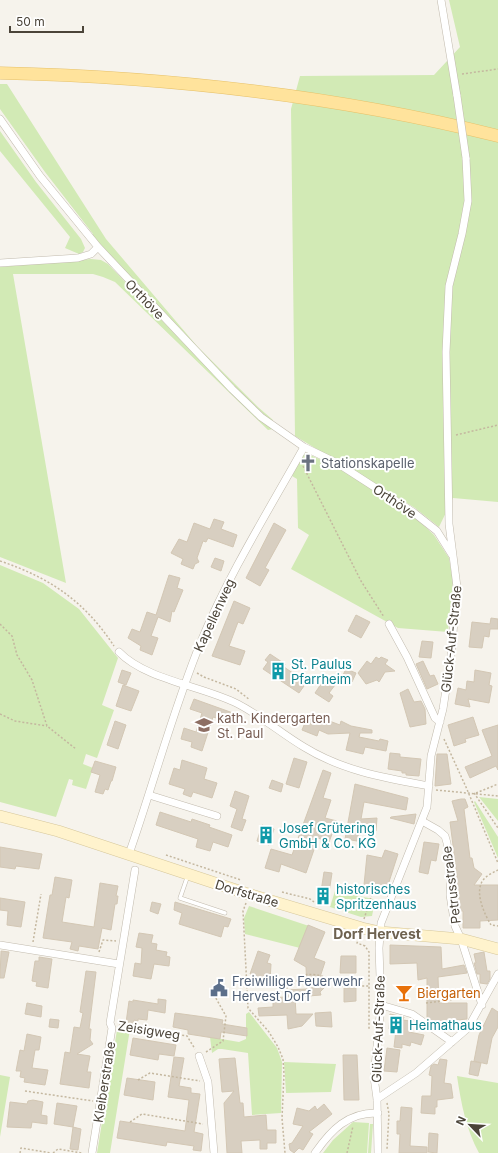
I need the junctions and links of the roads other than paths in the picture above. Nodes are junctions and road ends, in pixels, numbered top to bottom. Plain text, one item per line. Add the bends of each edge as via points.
1 (440, 0) edge
2 (0, 73) edge
3 (0, 119) edge
4 (498, 136) edge
5 (98, 248) junction
6 (0, 263) edge
7 (304, 447) junction
8 (453, 557) junction
9 (389, 624) road end
10 (119, 652) road end
11 (185, 684) junction
12 (440, 722) junction
13 (429, 788) junction
14 (150, 795) junction
15 (0, 816) edge
16 (217, 816) dead end
17 (422, 821) junction
18 (129, 854) junction
19 (135, 870) dead end
20 (188, 874) junction
21 (226, 913) dead end
22 (380, 932) junction
23 (461, 939) junction
24 (0, 945) edge
25 (498, 949) edge
26 (119, 964) junction
27 (498, 974) edge
28 (482, 1004) junction
29 (381, 1005) junction
30 (452, 1042) junction
31 (199, 1056) road end
32 (378, 1099) junction
33 (378, 1113) junction
34 (92, 1153) edge
35 (214, 1153) edge
36 (315, 1153) edge
37 (378, 1153) edge

1 - 8 street, bridge via 466,158 468,201 449,286 446,318 449,524
2 - 4 main road via 134,79 266,92 435,121
3 - 5 street, Orthöve via 40,176
5 - 6 street via 91,254 78,258
5 - 7 street, Orthöve via 232,388 267,421
7 - 8 street, Orthöve via 337,463 413,512 437,531
7 - 11 street, Kapellenweg via 214,611
8 - 12 street, Glück-Auf-Straße via 457,587 451,656
9 - 12 street, Glück-Auf-Straße via 435,718
10 - 11 street via 144,669
11 - 13 street via 238,704 305,748 340,766
11 - 14 street, Kapellenweg
12 - 13 street, Glück-Auf-Straße via 431,756
13 - 17 street, Glück-Auf-Straße
14 - 16 street
14 - 18 street, Kapellenweg
15 - 18 street, Dorfstraße via 58,831
17 - 22 street, Glück-Auf-Straße via 381,923
17 - 23 street, Petrusstraße via 438,830 447,843 452,907 455,926
18 - 20 street, Dorfstraße
19 - 26 street, Kleiberstraße
20 - 21 lane via 180,898
20 - 22 street, Dorfstraße
22 - 23 street, Dorfstraße
22 - 29 street, Glück-Auf-Straße
23 - 25 street, Dorfstraße
23 - 28 street, Petrusstraße
24 - 26 street
26 - 34 street, Kleiberstraße via 110,1023 112,1028
27 - 28 street
28 - 30 street via 468,1028
29 - 30 street via 412,1014
29 - 32 street, Glück-Auf-Straße via 374,1077
30 - 32 street via 416,1073
31 - 35 street via 208,1082
32 - 33 street, Glück-Auf-Straße
33 - 36 street via 356,1115 327,1136
33 - 37 street, Glück-Auf-Straße

